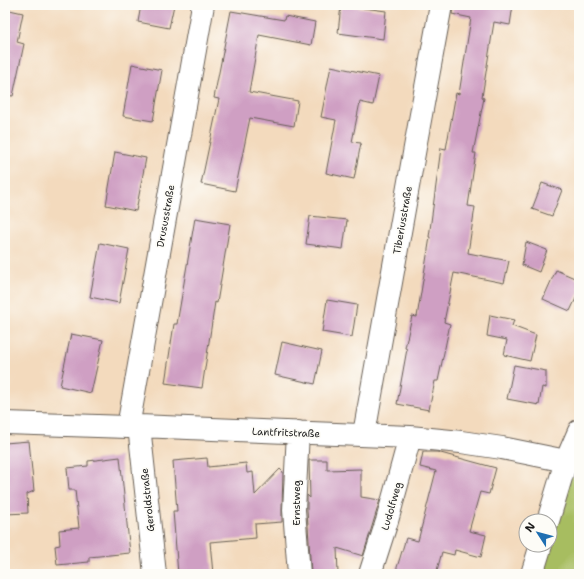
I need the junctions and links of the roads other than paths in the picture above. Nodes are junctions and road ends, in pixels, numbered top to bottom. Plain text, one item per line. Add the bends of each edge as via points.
1 (203, 5) edge
2 (441, 5) edge
3 (5, 423) edge
4 (133, 426) junction
5 (298, 432) junction
6 (579, 432) edge
7 (364, 434) junction
8 (410, 437) junction
9 (566, 461) junction
10 (550, 513) edge
11 (539, 553) edge
12 (155, 574) edge
13 (299, 574) edge
14 (370, 574) edge
15 (532, 574) edge

1 - 4 street, Drususstraße
2 - 7 street, Tiberiusstraße
3 - 4 street, Lantfritstraße
4 - 5 street, Lantfritstraße
4 - 12 street, Geroldstraße
5 - 7 street, Lantfritstraße
5 - 13 street, Ernstweg via 294,510
6 - 9 street
7 - 8 street, Lantfritstraße
8 - 9 street, Lantfritstraße via 502,448
8 - 14 street, Ludolfweg
9 - 10 street
11 - 15 street

